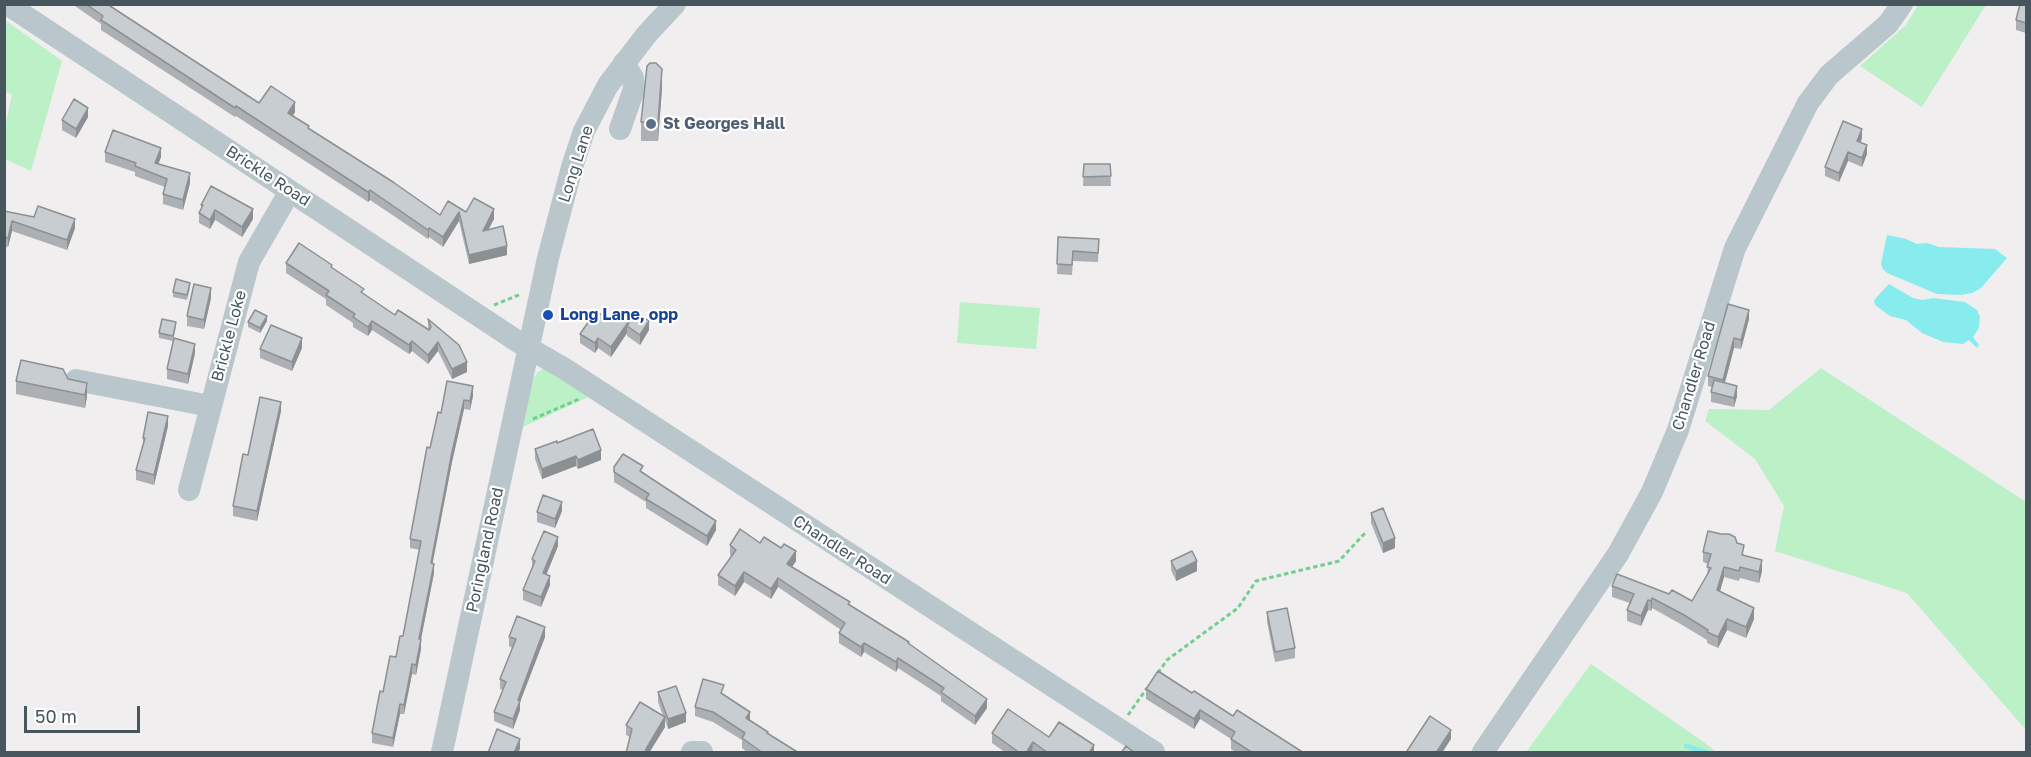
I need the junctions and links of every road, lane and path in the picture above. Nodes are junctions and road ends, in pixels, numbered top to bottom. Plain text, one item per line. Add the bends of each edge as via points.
1 (6, 4) edge
2 (675, 4) edge
3 (1902, 4) edge
4 (624, 63) junction
5 (620, 129) dead end
6 (290, 191) junction
7 (542, 285) junction
8 (476, 313) junction
9 (529, 348) junction
10 (76, 380) edge
11 (597, 391) junction
12 (210, 406) junction
13 (511, 429) junction
14 (189, 490) dead end
15 (1367, 531) dead end
16 (1154, 679) edge
17 (1147, 688) edge
18 (1119, 729) junction
19 (442, 753) edge
20 (692, 753) edge
21 (702, 753) edge
22 (1154, 753) edge
23 (1483, 753) edge

1 - 6 street, Brickle Road
2 - 4 street, Long Lane
3 - 23 street, Chandler Road via 1888,24 1829,75 1808,103 1735,248 1678,430 1652,492 1618,554
4 - 5 street via 633,78 634,89
4 - 7 street, Long Lane via 584,130
6 - 8 street, Brickle Road
6 - 12 street, Brickle Loke via 249,262
7 - 8 path
7 - 9 street, Long Lane
8 - 9 street, Brickle Road
9 - 11 street, Chandler Road
9 - 13 street, Poringland Road
10 - 12 street
11 - 13 path
11 - 18 street, Chandler Road
12 - 14 street, Brickle Loke
13 - 19 street, Poringland Road
15 - 16 path via 1339,561 1256,581 1238,608 1167,660
17 - 18 path
18 - 22 street, Chandler Road
20 - 21 street

